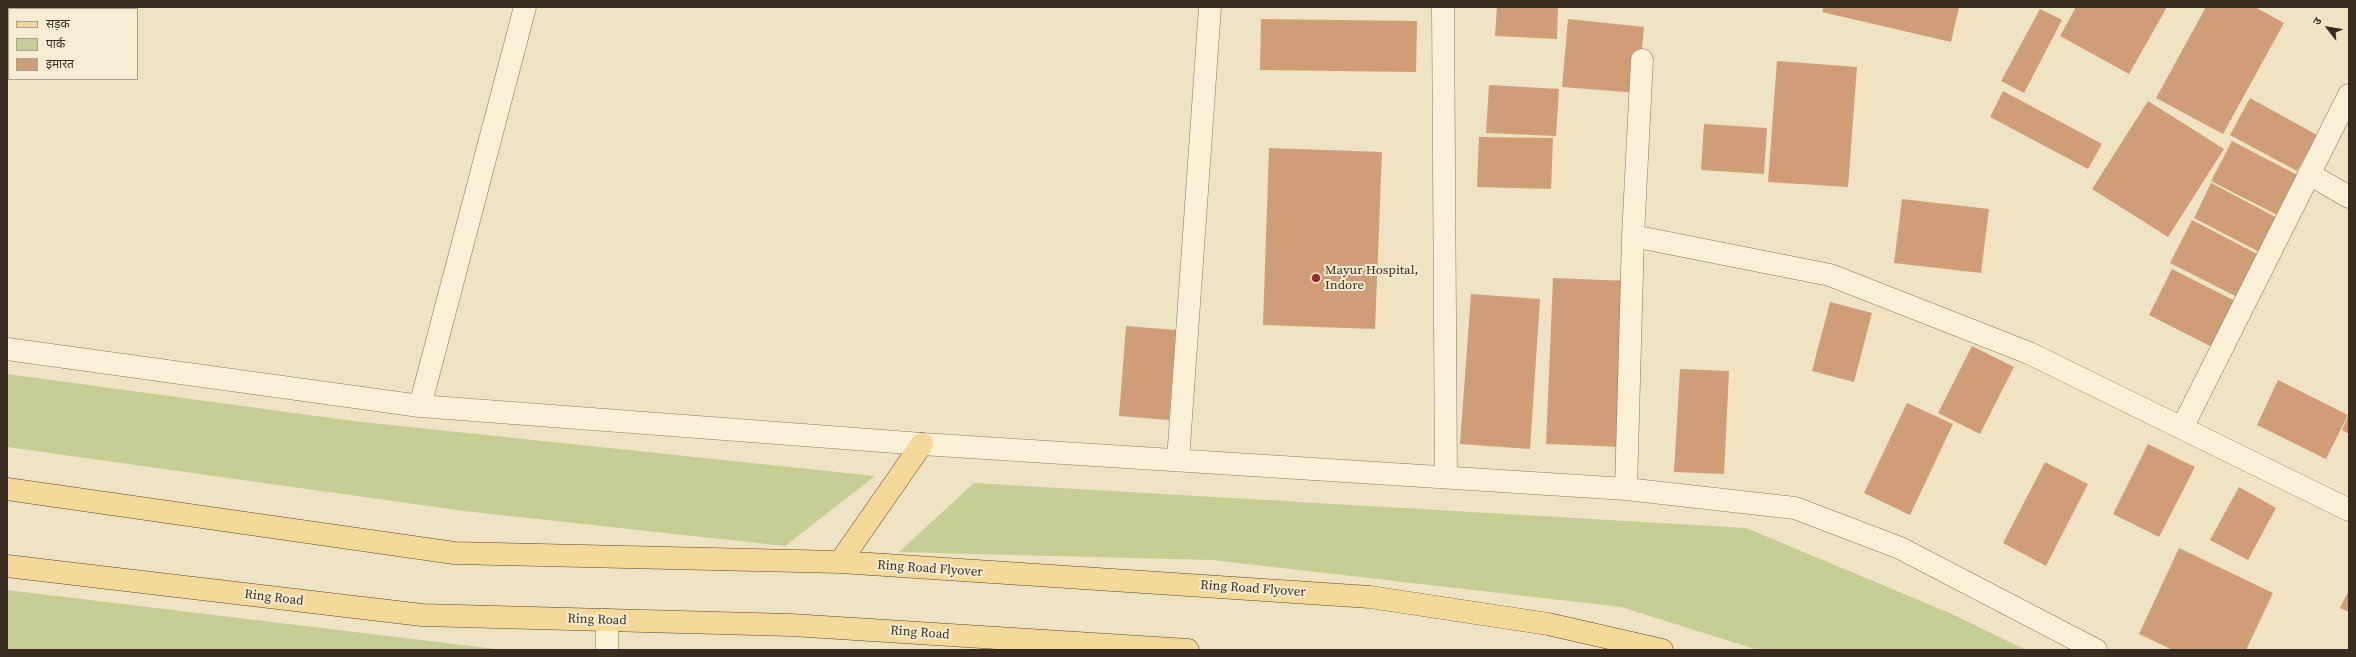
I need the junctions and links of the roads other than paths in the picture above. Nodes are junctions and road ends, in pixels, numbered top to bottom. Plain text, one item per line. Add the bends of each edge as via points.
1 (526, 7) edge
2 (1210, 7) edge
3 (1443, 7) edge
4 (1642, 60) dead end
5 (2349, 94) edge
6 (2309, 174) junction
7 (2349, 197) edge
8 (1633, 236) junction
9 (7, 349) edge
10 (420, 406) junction
11 (2182, 428) junction
12 (922, 444) junction
13 (1178, 460) junction
14 (1446, 477) junction
15 (7, 489) edge
16 (1626, 489) junction
17 (2349, 510) edge
18 (840, 562) junction
19 (7, 566) edge
20 (607, 620) junction
21 (607, 650) edge
22 (1188, 650) edge
23 (1662, 650) edge
24 (2096, 650) edge

1 - 10 street
2 - 13 street
3 - 14 street
4 - 8 street
5 - 6 street
6 - 7 street
6 - 11 street
8 - 11 street via 1830,275 2029,353
8 - 16 street
9 - 10 street
10 - 12 street
11 - 17 street
12 - 13 street
12 - 18 main road
13 - 14 street
14 - 16 street
15 - 18 main road via 454,553
16 - 24 street via 1795,508 1900,548
18 - 23 main road, Ring Road Flyover via 1370,597 1548,624
19 - 20 main road, Ring Road via 422,615
20 - 21 street
20 - 22 main road, Ring Road via 791,625

